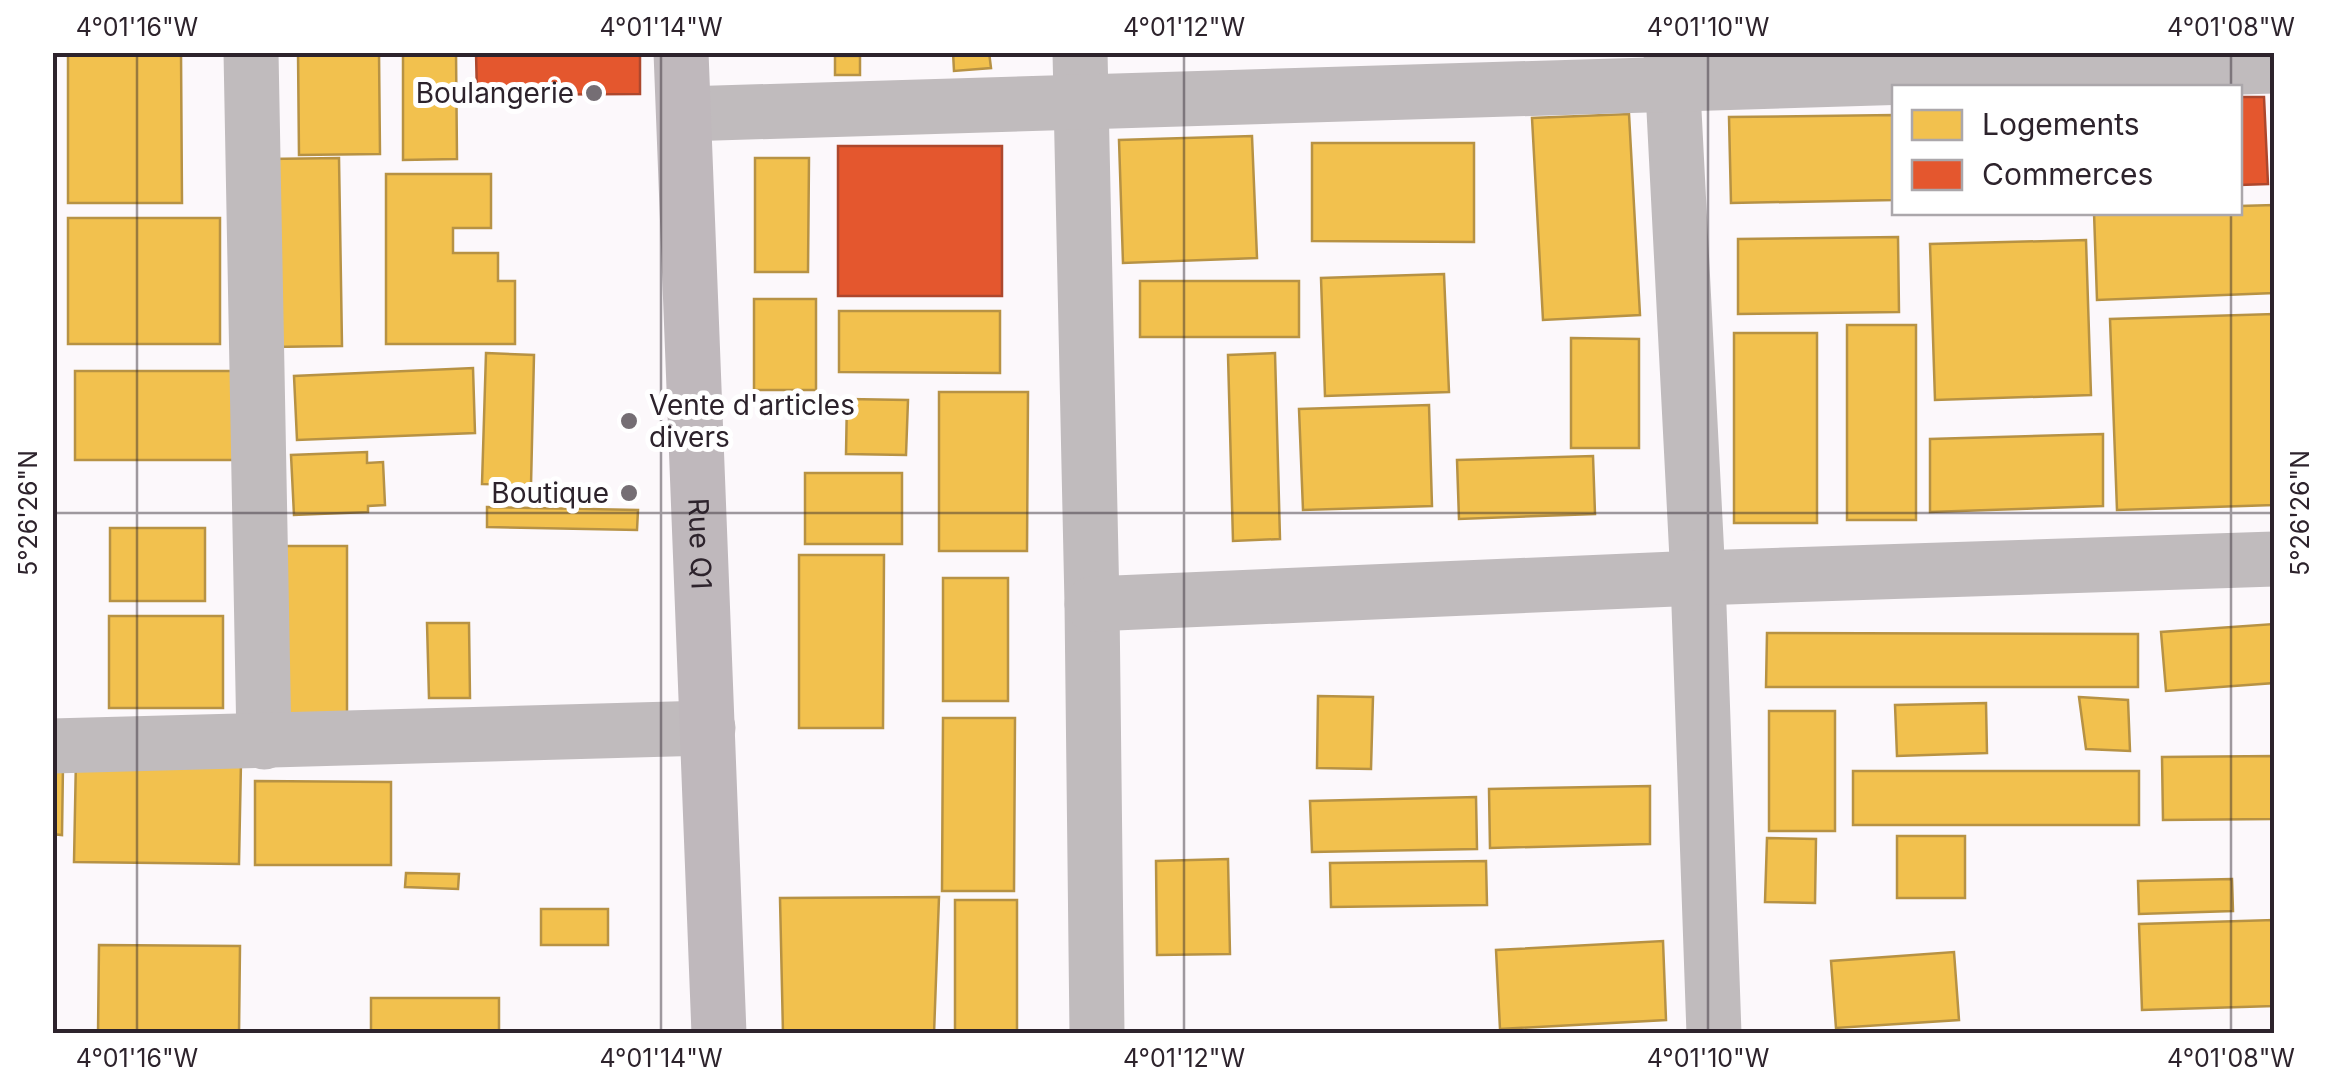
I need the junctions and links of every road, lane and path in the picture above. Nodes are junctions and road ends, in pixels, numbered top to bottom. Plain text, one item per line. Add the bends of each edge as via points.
1 (251, 52) edge
2 (681, 52) edge
3 (2274, 66) edge
4 (1671, 68) edge
5 (1080, 77) edge
6 (684, 114) junction
7 (2274, 559) edge
8 (1698, 578) junction
9 (1092, 604) junction
10 (708, 728) junction
11 (264, 742) junction
12 (52, 746) edge
13 (719, 1034) edge
14 (1097, 1034) edge
15 (1714, 1034) edge

1 - 11 street
2 - 6 street, Rue Q1
3 - 4 street
4 - 5 street
4 - 8 street
5 - 6 street
5 - 9 street
6 - 10 street, Rue Q1
7 - 8 street
8 - 9 street
8 - 15 street
9 - 14 street
10 - 11 street
10 - 13 street, Rue Q1
11 - 12 street

